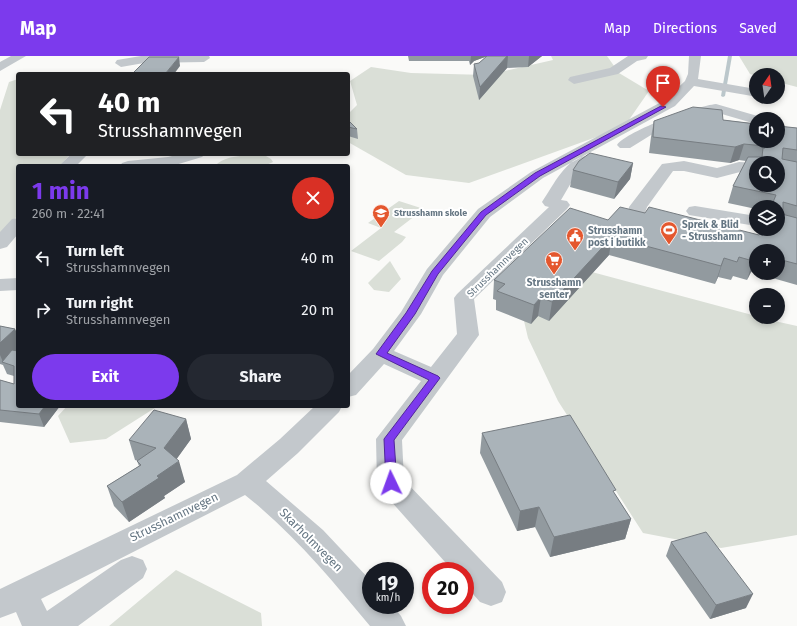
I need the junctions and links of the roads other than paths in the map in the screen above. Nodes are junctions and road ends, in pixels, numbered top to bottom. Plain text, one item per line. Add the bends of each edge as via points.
1 (20, 56) edge
2 (642, 56) edge
3 (695, 56) edge
4 (204, 61) edge
5 (121, 62) dead end
6 (0, 67) edge
7 (186, 70) dead end
8 (574, 80) dead end
9 (695, 82) junction
10 (749, 91) edge
11 (749, 118) edge
12 (78, 156) edge
13 (190, 156) edge
14 (122, 161) edge
15 (69, 164) edge
16 (749, 167) edge
17 (695, 211) dead end
18 (636, 217) edge
19 (749, 220) edge
20 (16, 225) edge
21 (0, 243) edge
22 (16, 284) edge
23 (0, 285) edge
24 (381, 354) junction
25 (435, 378) junction
26 (350, 387) edge
27 (328, 408) edge
28 (247, 482) junction
29 (132, 569) dead end
30 (491, 592) dead end
31 (362, 593) edge
32 (12, 598) edge
33 (380, 614) edge
34 (38, 626) edge
35 (52, 626) edge
36 (390, 626) edge

1 - 6 street
2 - 8 street via 633,58 614,71
3 - 9 street
4 - 5 street via 144,58
4 - 7 street
9 - 10 street
9 - 24 street via 670,103 537,175 484,213 434,273 410,314
11 - 25 street, Strusshamnvegen via 716,108 707,109 646,132 610,152 581,164 567,174 556,204 464,298 468,335
12 - 15 street
13 - 14 street via 169,162
16 - 18 street via 717,173 684,166 668,167 638,207
17 - 19 street
20 - 21 street
22 - 23 street
24 - 25 street
24 - 26 street
25 - 30 street, Strusshamnvegen via 389,439 391,483
27 - 28 street, Strusshamnvegen
28 - 31 street, Skarholmvegen via 271,499
28 - 32 street, Strusshamnvegen
29 - 35 street
32 - 34 street
33 - 36 street, Skarholmvegen

